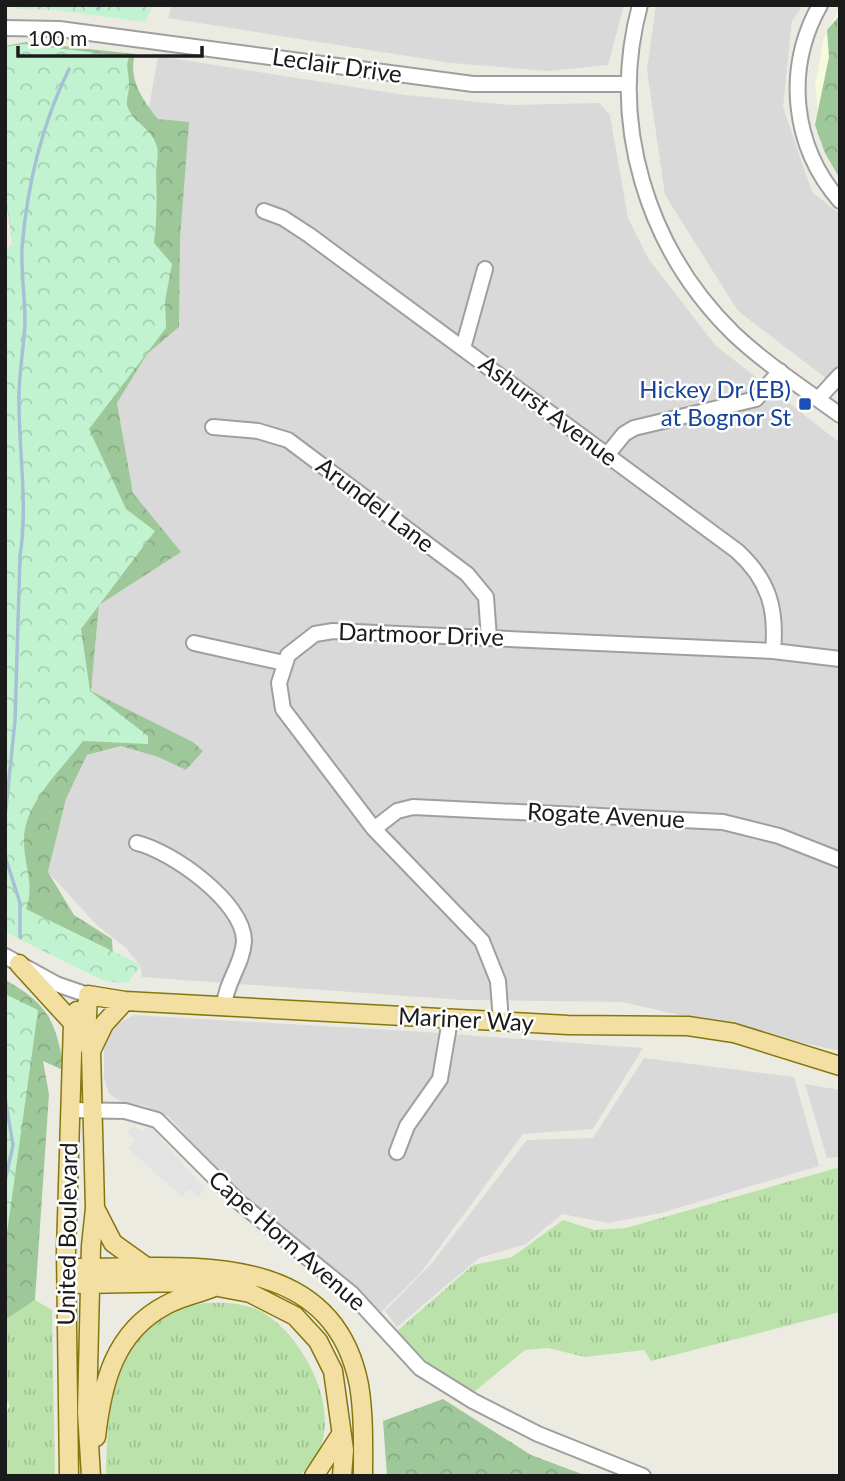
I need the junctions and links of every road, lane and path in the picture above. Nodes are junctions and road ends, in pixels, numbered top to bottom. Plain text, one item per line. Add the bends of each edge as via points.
1 (640, 5) edge
2 (820, 5) edge
3 (5, 28) edge
4 (629, 84) junction
5 (840, 201) edge
6 (264, 211) dead end
7 (485, 269) dead end
8 (463, 348) junction
9 (780, 371) junction
10 (840, 375) edge
11 (818, 399) junction
12 (840, 415) edge
13 (213, 427) dead end
14 (607, 455) junction
15 (489, 638) junction
16 (194, 643) dead end
17 (773, 651) junction
18 (840, 659) edge
19 (284, 663) junction
20 (374, 829) junction
21 (137, 843) dead end
22 (840, 860) edge
23 (12, 960) edge
24 (84, 994) junction
25 (125, 1001) junction
26 (223, 1007) junction
27 (450, 1020) junction
28 (501, 1022) junction
29 (74, 1023) junction
30 (91, 1051) junction
31 (840, 1066) edge
32 (94, 1110) junction
33 (71, 1111) junction
34 (397, 1152) dead end
35 (95, 1208) junction
36 (148, 1268) junction
37 (66, 1276) junction
38 (90, 1276) junction
39 (212, 1288) junction
40 (340, 1436) junction
41 (69, 1476) edge
42 (92, 1476) edge
43 (314, 1476) edge
44 (342, 1476) edge
45 (363, 1476) edge
46 (643, 1476) edge

1 - 4 street
2 - 5 street via 800,58 798,107 812,159
3 - 4 street, Leclair Drive via 59,29 473,84
4 - 9 street via 639,174 663,236 712,310
6 - 8 street, Ashurst Avenue via 300,230
7 - 8 street
8 - 14 street, Ashurst Avenue
9 - 11 street
9 - 14 street via 756,398 634,428
10 - 11 street
11 - 12 street
13 - 15 street, Arundel Lane via 288,440 467,575 486,597
14 - 17 street, Ashurst Avenue via 756,570 772,599
15 - 17 street, Dartmoor Drive
15 - 19 street, Dartmoor Drive via 324,631 301,642
16 - 19 street
17 - 18 street, Dartmoor Drive
19 - 20 street via 279,684 283,709
20 - 22 street, Rogate Avenue via 397,811 413,807 723,822 763,830
20 - 28 street via 482,941 498,981
21 - 26 street via 173,858 240,920 243,947 224,990
23 - 24 street
23 - 29 main road
24 - 25 main road, Mariner Way
24 - 29 main road, United Boulevard
24 - 30 main road, United Boulevard
25 - 26 main road, Mariner Way
25 - 30 main road via 104,1024
26 - 27 main road, Mariner Way
27 - 28 main road, Mariner Way
27 - 34 street via 440,1079 407,1126
28 - 31 main road, Mariner Way via 709,1028
29 - 33 main road, United Boulevard
30 - 32 main road, United Boulevard
32 - 33 street, Cape Horn Avenue
32 - 35 main road, United Boulevard
32 - 46 street, Cape Horn Avenue via 139,1113 161,1122 239,1202 352,1294 407,1357 429,1375 538,1434
33 - 37 main road, United Boulevard
35 - 36 main road via 113,1243
35 - 38 main road, United Boulevard
36 - 38 main road
36 - 45 main road via 248,1272 282,1284 317,1309 340,1338 356,1376 362,1410
37 - 38 main road
37 - 41 main road, United Boulevard
38 - 39 main road via 192,1282
38 - 42 main road, United Boulevard via 86,1422
39 - 40 main road via 264,1299 295,1316 312,1333 337,1383
39 - 42 main road via 157,1310 121,1344 103,1388
40 - 43 main road
40 - 44 main road

